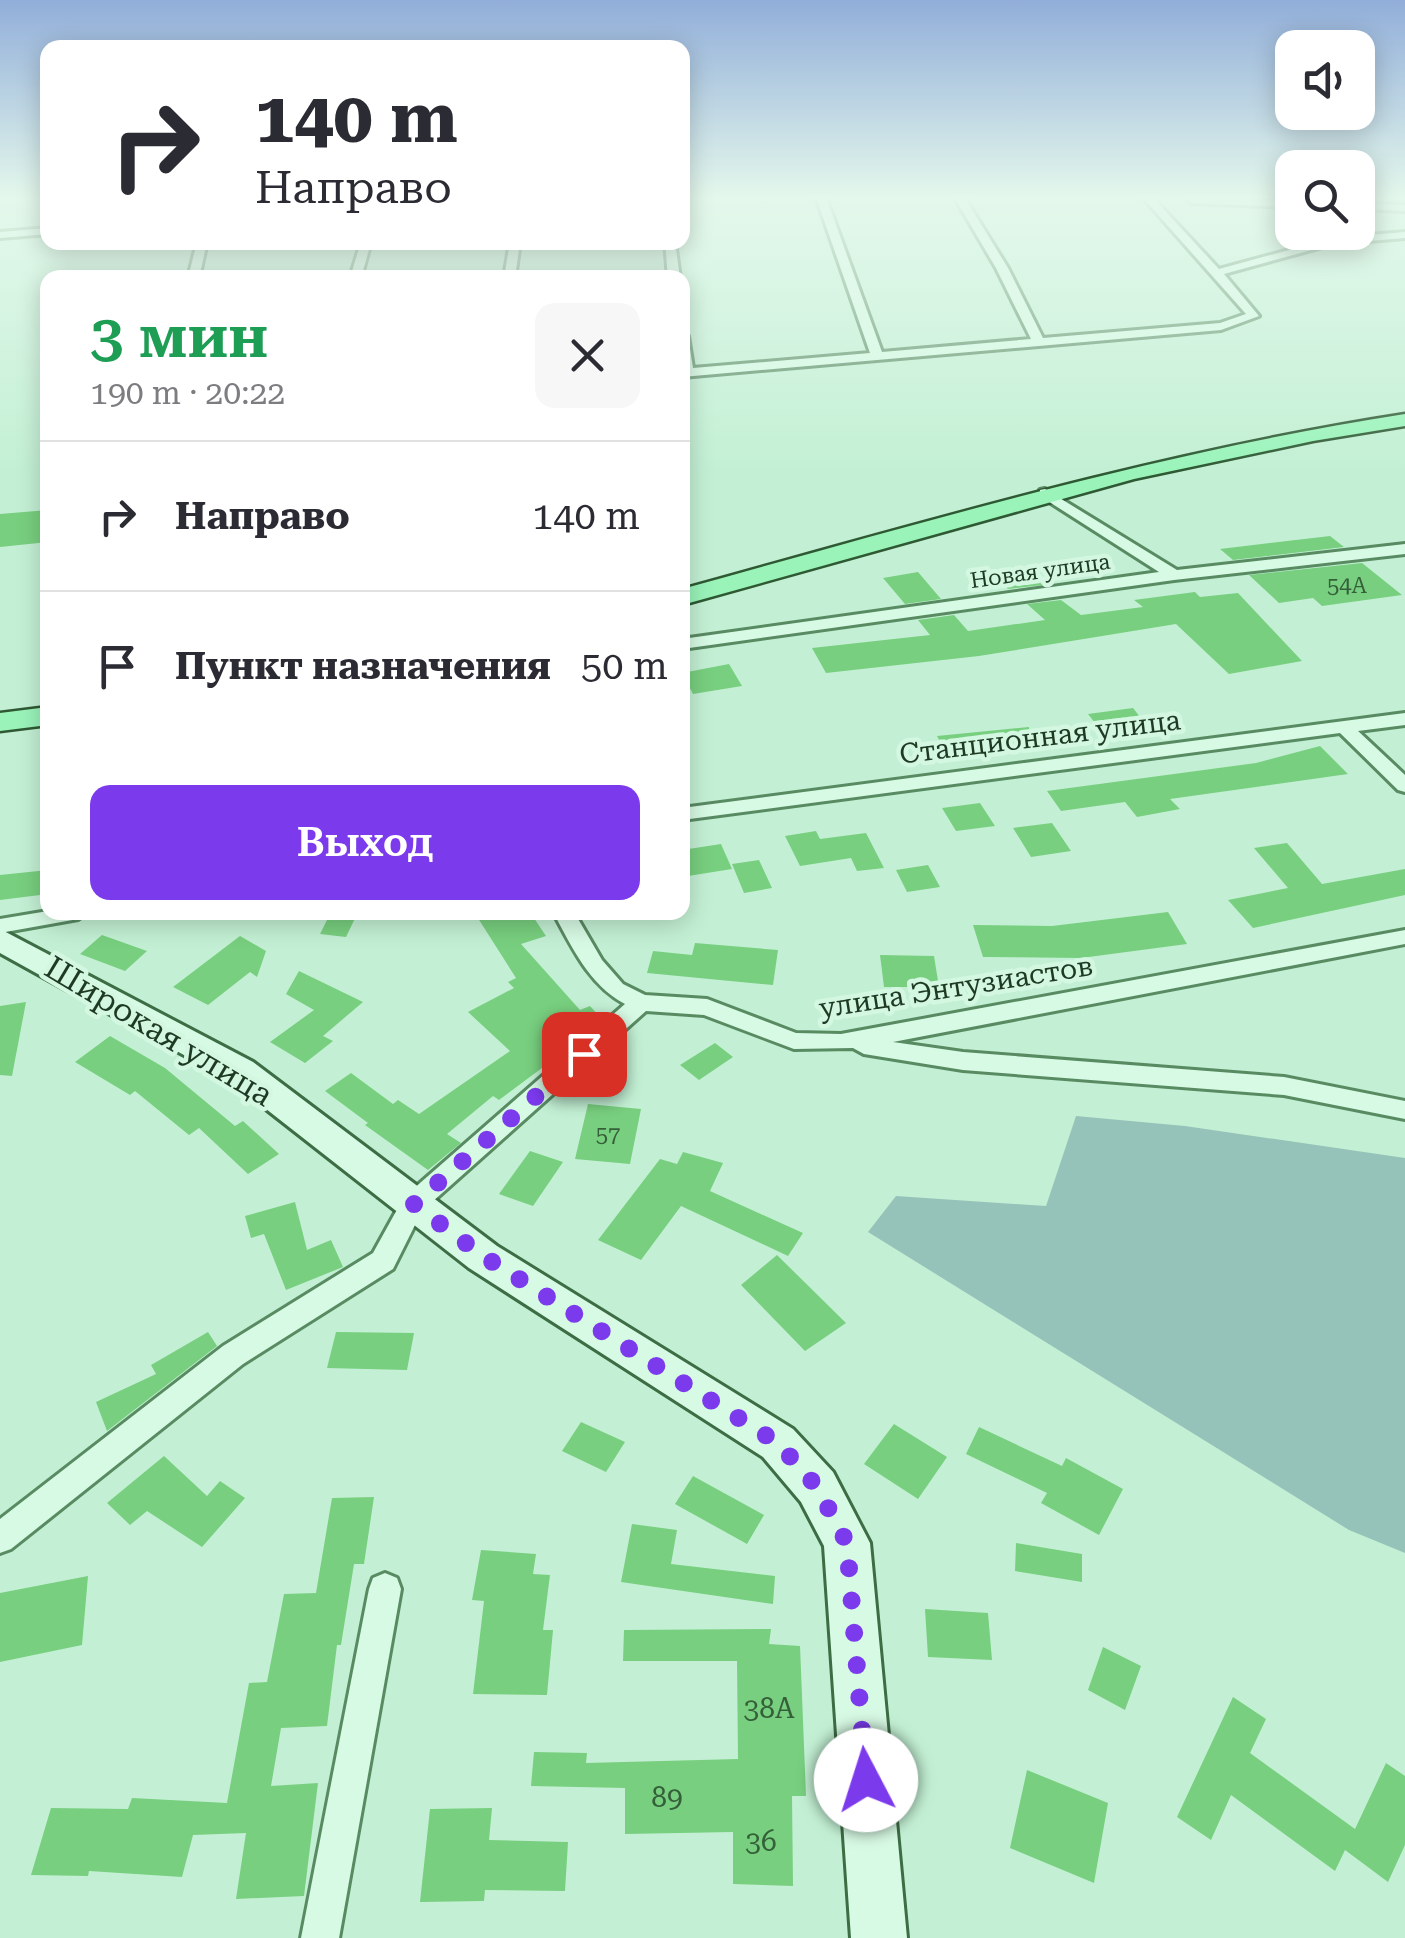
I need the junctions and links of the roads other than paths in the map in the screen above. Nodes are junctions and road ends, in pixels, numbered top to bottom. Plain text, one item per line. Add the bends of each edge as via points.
1 (854, 290) edge
2 (1013, 290) edge
3 (1232, 290) edge
4 (1039, 342) junction
5 (878, 358) junction
6 (690, 372) edge
7 (1405, 420) edge
8 (1045, 493) junction
9 (1405, 549) edge
10 (1174, 575) junction
11 (690, 596) edge
12 (690, 643) edge
13 (40, 717) edge
14 (1405, 718) edge
15 (0, 722) edge
16 (1345, 728) junction
17 (1405, 786) edge
18 (690, 813) edge
19 (40, 919) edge
20 (568, 920) edge
21 (0, 926) edge
22 (1405, 937) edge
23 (0, 939) edge
24 (640, 1003) junction
25 (841, 1042) junction
26 (1405, 1110) edge
27 (414, 1204) junction
28 (0, 1538) edge
29 (386, 1589) dead end
30 (320, 1938) edge
31 (879, 1938) edge

1 - 5 street
2 - 4 street
3 - 4 street via 1250,310 1248,320
4 - 5 street
5 - 6 street
7 - 8 main road via 1254,444
8 - 10 street
8 - 11 main road
9 - 10 street, Новая улица
10 - 12 street, Новая улица
13 - 15 main road
14 - 16 street, Станционная улица
16 - 17 street
16 - 18 street, Станционная улица
19 - 21 street
20 - 24 street via 594,965 615,989
22 - 25 street, улица Энтузиастов
23 - 27 street, Широкая улица via 241,1072
24 - 25 street, улица Энтузиастов via 706,1008 794,1041
24 - 27 street
25 - 26 street via 963,1061 1284,1086
27 - 28 street via 383,1261 233,1354
27 - 31 street, Широкая улица via 483,1256 778,1443 817,1487 847,1543
29 - 30 street

